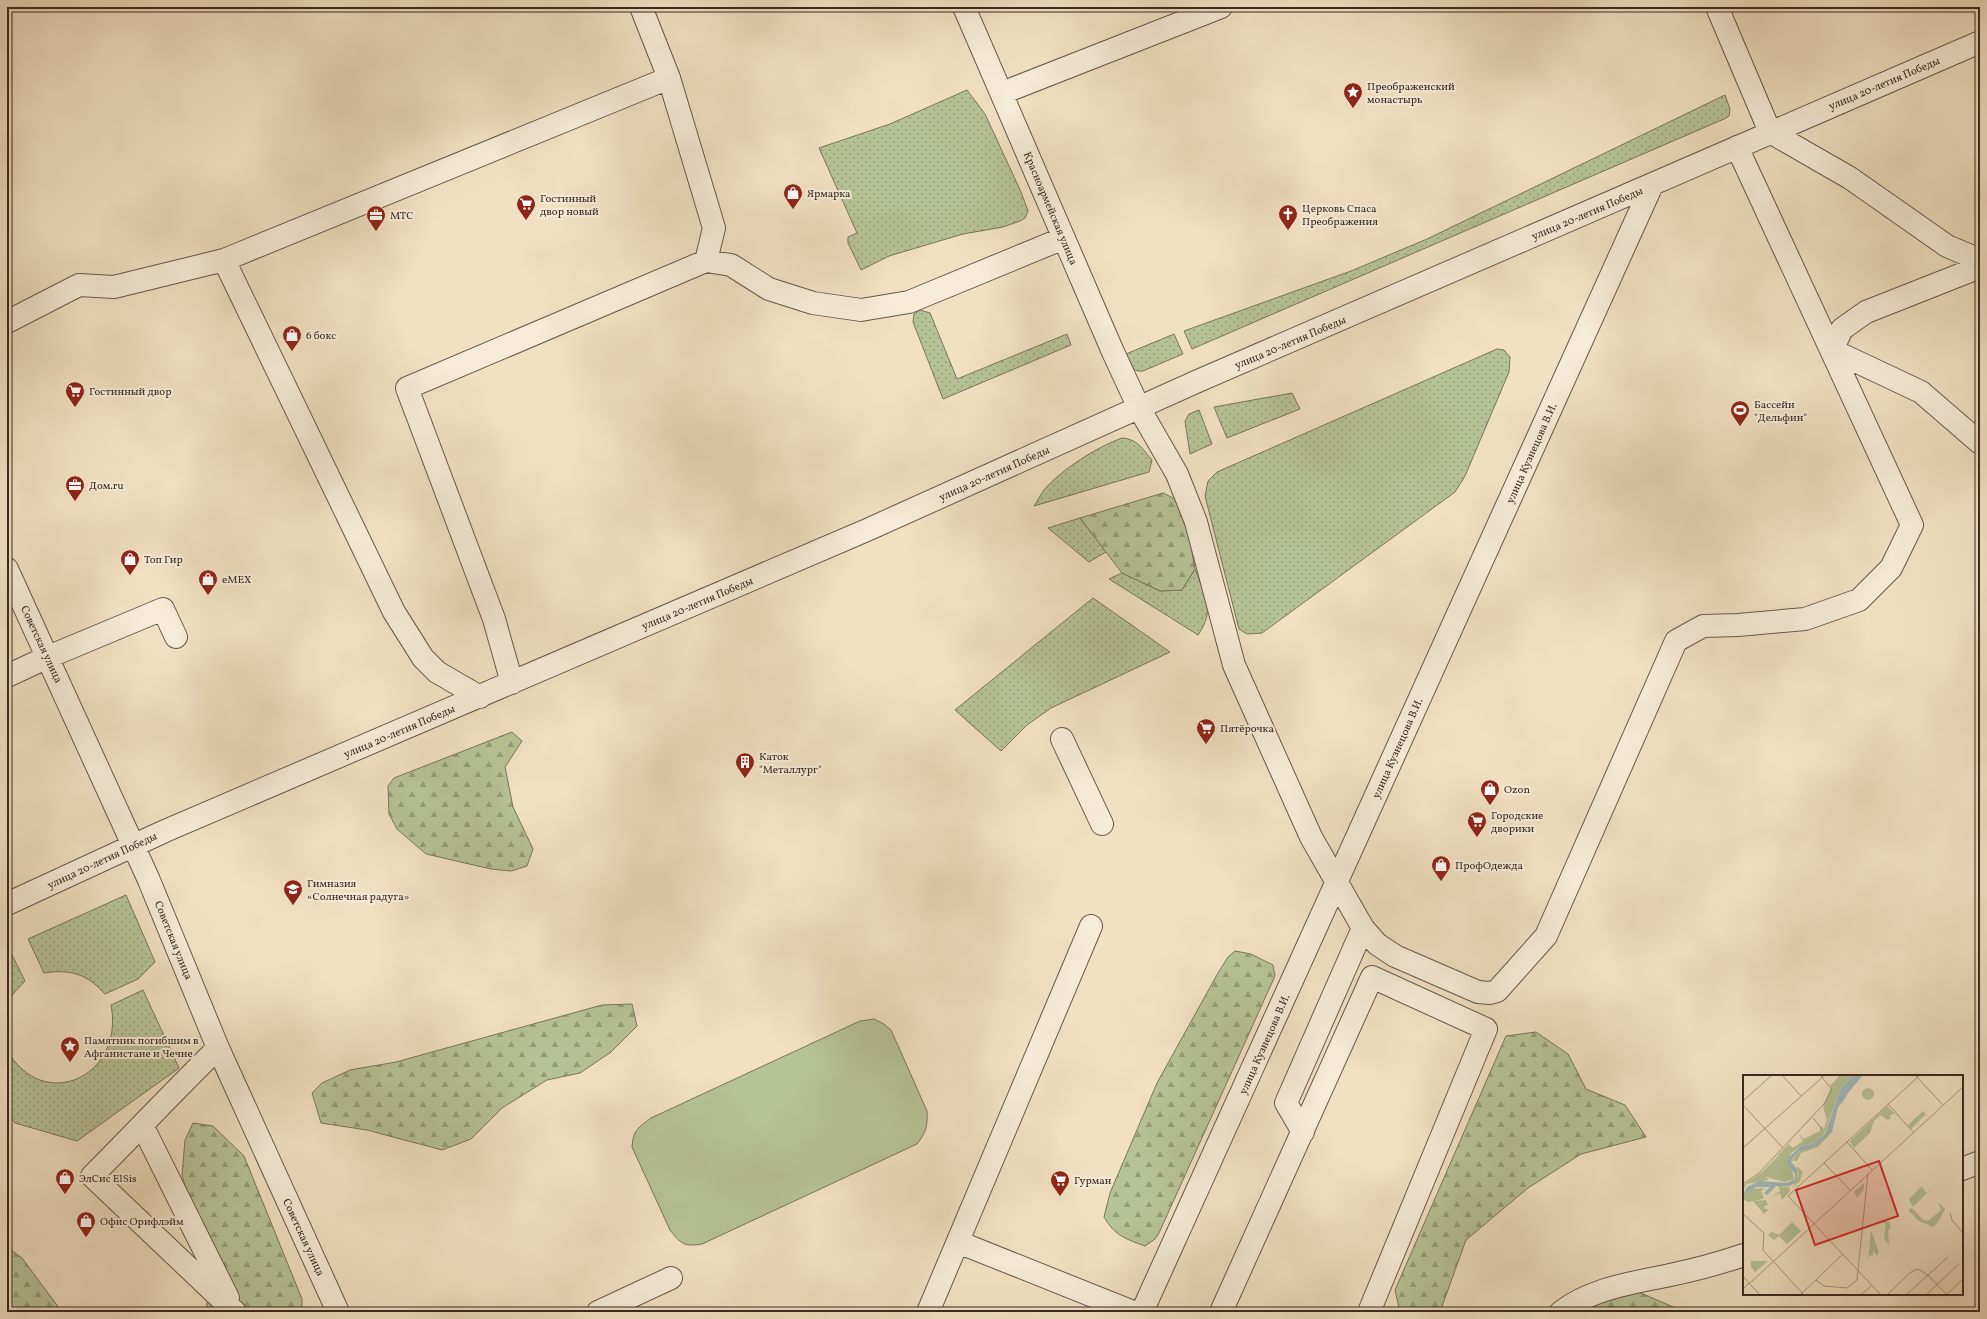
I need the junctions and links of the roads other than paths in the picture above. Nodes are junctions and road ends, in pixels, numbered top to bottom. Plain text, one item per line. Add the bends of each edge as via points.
1 (641, 7) edge
2 (964, 7) edge
3 (1221, 7) edge
4 (1717, 7) edge
5 (1980, 42) edge
6 (669, 78) junction
7 (1002, 93) junction
8 (1770, 132) junction
9 (1737, 147) junction
10 (1652, 185) junction
11 (1064, 238) junction
12 (224, 260) junction
13 (1980, 260) edge
14 (706, 261) junction
15 (1980, 267) edge
16 (7, 322) edge
17 (1832, 350) junction
18 (1139, 408) junction
19 (1980, 443) edge
20 (7, 569) edge
21 (176, 637) dead end
22 (48, 657) junction
23 (7, 676) edge
24 (512, 683) junction
25 (480, 696) junction
26 (1062, 739) dead end
27 (1102, 824) dead end
28 (133, 846) junction
29 (1337, 882) junction
30 (7, 904) edge
31 (1091, 926) dead end
32 (1363, 928) junction
33 (218, 1048) junction
34 (142, 1125) junction
35 (1302, 1132) junction
36 (1980, 1162) edge
37 (1963, 1169) edge
38 (958, 1242) junction
39 (1743, 1255) edge
40 (671, 1278) dead end
41 (235, 1312) edge
42 (338, 1312) edge
43 (598, 1312) edge
44 (928, 1312) edge
45 (1133, 1312) edge
46 (1142, 1312) edge
47 (1221, 1312) edge
48 (1369, 1312) edge
49 (1561, 1312) edge

1 - 6 street
2 - 7 street, Красноармейская улица
3 - 7 street
4 - 8 street
5 - 8 street, улица 20-летия Победы
6 - 12 street
6 - 14 street via 714,228
7 - 11 street, Красноармейская улица
8 - 9 street, улица 20-летия Победы
8 - 13 street via 1850,178 1947,246
9 - 10 street, улица 20-летия Победы
9 - 17 street
10 - 18 street, улица 20-летия Победы
10 - 29 street, улица Кузнецова В.И.
11 - 14 street via 909,302 862,310 813,303 769,289 731,265
11 - 18 street, Красноармейская улица
12 - 16 street via 114,287 79,285
12 - 25 street via 394,612 424,658 437,672
14 - 24 street via 407,388 494,619
15 - 17 street via 1866,312 1842,329
17 - 19 street via 1921,392
17 - 32 street, Красноармейская улица via 1912,525 1891,568 1859,600 1806,619 1703,626 1676,641 1546,936 1497,990 1490,993 1478,992 1395,956 1378,944
18 - 24 street, улица 20-летия Победы via 860,533
18 - 29 street, Красноармейская улица via 1177,474 1196,522 1234,665 1311,837
20 - 22 street, Советская улица
21 - 22 street via 162,609
22 - 23 street
22 - 28 street, Советская улица
24 - 25 street, улица 20-летия Победы
25 - 28 street, улица 20-летия Победы
26 - 27 street
28 - 30 street, улица 20-летия Победы
28 - 33 street, Советская улица
29 - 32 street, Красноармейская улица
29 - 46 street, улица Кузнецова В.И.
31 - 38 street
32 - 35 street via 1286,1103
33 - 34 street
33 - 42 street, Советская улица
34 - 41 street
34 - 41 street via 92,1176
35 - 47 street
35 - 48 street via 1372,977 1486,1029
36 - 37 street
38 - 44 street
38 - 45 street
39 - 49 street via 1596,1292 1575,1301
40 - 43 street

